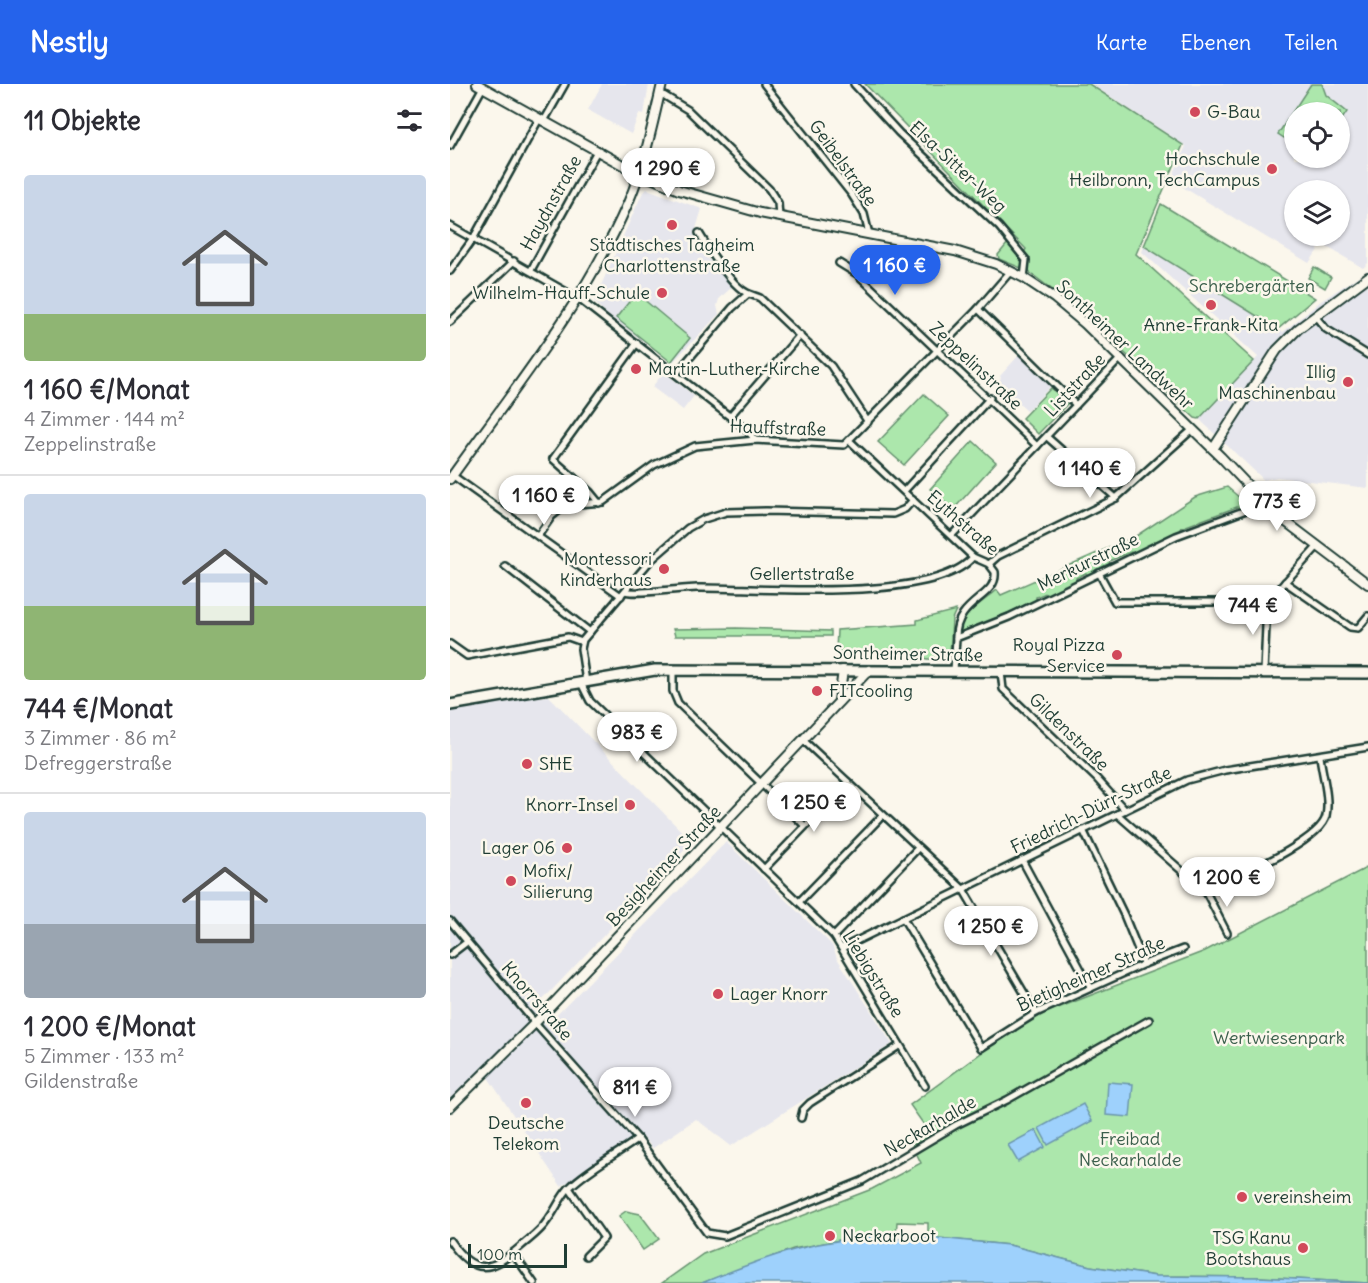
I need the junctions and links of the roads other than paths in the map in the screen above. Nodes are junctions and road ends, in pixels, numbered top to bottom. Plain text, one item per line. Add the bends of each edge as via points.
1 (565, 84) edge
2 (662, 84) edge
3 (764, 84) edge
4 (854, 84) edge
5 (480, 86) edge
6 (660, 93) junction
7 (542, 120) junction
8 (450, 146) edge
9 (597, 151) junction
10 (639, 174) junction
11 (779, 217) junction
12 (450, 226) edge
13 (699, 233) dead end
14 (869, 234) junction
15 (473, 239) junction
16 (514, 261) junction
17 (838, 263) dead end
18 (531, 270) junction
19 (450, 271) edge
20 (1010, 272) junction
21 (1368, 277) edge
22 (1024, 278) junction
23 (748, 294) junction
24 (579, 299) junction
25 (978, 309) junction
26 (1315, 316) junction
27 (450, 322) edge
28 (800, 335) junction
29 (637, 343) junction
30 (936, 351) junction
31 (1368, 355) edge
32 (1120, 359) junction
33 (676, 374) junction
34 (990, 399) junction
35 (1076, 405) junction
36 (730, 416) junction
37 (868, 422) junction
38 (1193, 429) junction
39 (1047, 437) junction
40 (755, 440) junction
41 (851, 441) junction
42 (1037, 446) junction
43 (1213, 449) junction
44 (451, 477) edge
45 (904, 491) junction
46 (1116, 498) junction
47 (913, 500) junction
48 (599, 503) junction
49 (1264, 503) junction
50 (952, 535) junction
51 (538, 536) junction
52 (1318, 546) junction
53 (973, 557) junction
54 (989, 564) junction
55 (505, 566) dead end
56 (1099, 573) junction
57 (1285, 582) junction
58 (1368, 584) edge
59 (623, 594) junction
60 (1267, 602) junction
61 (1368, 616) edge
62 (590, 632) junction
63 (956, 638) junction
64 (582, 642) junction
65 (450, 644) edge
66 (673, 670) junction
67 (843, 670) junction
68 (869, 670) junction
69 (954, 671) junction
70 (1001, 672) junction
71 (1264, 672) junction
72 (1368, 673) edge
73 (583, 682) junction
74 (838, 702) junction
75 (450, 705) edge
76 (803, 740) junction
77 (1368, 747) edge
78 (1320, 756) junction
79 (848, 782) junction
80 (762, 784) junction
81 (1125, 810) junction
82 (1117, 814) junction
83 (883, 815) junction
84 (805, 826) junction
85 (720, 827) junction
86 (1083, 830) junction
87 (918, 848) junction
88 (1022, 860) junction
89 (764, 869) junction
90 (963, 890) junction
91 (1206, 892) junction
92 (799, 902) junction
93 (903, 918) junction
94 (450, 921) edge
95 (1227, 933) dead end
96 (834, 936) junction
97 (467, 942) junction
98 (842, 948) junction
99 (1183, 949) dead end
100 (450, 955) edge
101 (1144, 964) junction
102 (1091, 988) junction
103 (1036, 1013) junction
104 (1149, 1020) dead end
105 (535, 1023) junction
106 (899, 1046) junction
107 (925, 1086) dead end
108 (450, 1107) edge
109 (801, 1118) dead end
110 (638, 1139) junction
111 (569, 1188) junction
112 (716, 1236) joint
113 (450, 1241) edge
114 (513, 1253) junction
115 (586, 1256) dead end
116 (534, 1283) edge

1 - 7 street
2 - 6 street
3 - 14 street, Geibelstraße via 852,195 864,214
4 - 22 street, Elsa-Sitter-Weg via 1008,236 1026,260
5 - 7 street, Sontheimer Landwehr
5 - 8 street
6 - 10 street
6 - 11 street via 675,100 769,189 778,203
7 - 9 street, Sontheimer Landwehr
7 - 15 street
9 - 10 street, Sontheimer Landwehr
9 - 18 street, Haydnstraße
10 - 11 street, Sontheimer Landwehr via 707,200
10 - 24 street via 605,253
11 - 14 street, Sontheimer Landwehr
12 - 15 street
13 - 23 street via 724,269
14 - 20 street, Sontheimer Landwehr via 955,251
15 - 16 street
15 - 19 street
16 - 18 street
16 - 27 street
17 - 30 street, Zeppelinstraße via 857,274
18 - 24 street
20 - 22 street, Sontheimer Landwehr
20 - 25 street, Hauffstraße
21 - 26 street
22 - 32 street, Sontheimer Landwehr via 1070,310
23 - 28 street via 760,298
23 - 33 street
24 - 29 street
24 - 44 street
25 - 30 street, Hauffstraße
25 - 35 street
26 - 31 street via 1326,329
26 - 43 street via 1266,363
28 - 36 street
28 - 37 street via 831,366
29 - 33 street
29 - 48 street via 554,456 555,462
30 - 34 street, Zeppelinstraße
30 - 37 street, Hauffstraße
32 - 35 street, Liststraße
32 - 38 street, Sontheimer Landwehr
33 - 36 street
34 - 42 street, Zeppelinstraße
34 - 45 street
35 - 39 street, Liststraße
36 - 40 street
37 - 41 street, Hauffstraße
38 - 43 street, Sontheimer Landwehr
38 - 46 street
39 - 42 street, Liststraße
39 - 46 street
40 - 41 street, Hauffstraße via 844,445
40 - 48 street, Hauffstraße via 688,449 647,469
41 - 45 street, Eythstraße
42 - 50 street, Liststraße
43 - 49 street, Sontheimer Landwehr
44 - 51 street
45 - 47 street, Eythstraße
46 - 54 street
47 - 50 street, Eythstraße
47 - 59 street via 901,511 888,514 766,510 711,516 669,544
48 - 51 street via 566,505 552,516
49 - 52 street, Sontheimer Landwehr
49 - 56 street, Merkurstraße via 1176,536
50 - 53 street, Eythstraße
51 - 59 street
52 - 57 street
52 - 58 street, Sontheimer Landwehr
53 - 54 street, Eythstraße
53 - 59 street, Gellertstraße via 929,579 877,589 704,588
54 - 63 street, Eythstraße via 995,572 994,583 961,614
55 - 62 street
56 - 60 street via 1111,599 1117,602
56 - 63 street, Merkurstraße
57 - 60 street
57 - 61 street via 1350,627 1358,628
59 - 62 street
60 - 71 street
62 - 64 street
63 - 69 street
64 - 65 street via 568,637 467,656
64 - 73 street
66 - 67 main road, Sontheimer Straße
66 - 73 main road, Sontheimer Straße
66 - 80 street via 673,691 678,703
67 - 68 main road, Sontheimer Straße
67 - 74 street
68 - 69 main road, Sontheimer Straße
68 - 74 street, Besigheimer Straße
69 - 70 main road, Sontheimer Straße
70 - 71 main road, Sontheimer Straße
70 - 81 street, Gildenstraße via 1003,689
71 - 72 main road, Sontheimer Straße
73 - 75 main road, Sontheimer Straße
73 - 85 street, Liebigstraße via 590,701
74 - 76 street, Besigheimer Straße
76 - 79 street
76 - 80 street, Besigheimer Straße
77 - 78 street, Friedrich-Dürr-Straße
78 - 81 street, Friedrich-Dürr-Straße via 1211,773 1172,786
78 - 91 street via 1326,811 1320,829
79 - 83 street
79 - 84 street
80 - 84 street
80 - 85 street, Besigheimer Straße
81 - 82 street, Friedrich-Dürr-Straße
82 - 86 street, Friedrich-Dürr-Straße
82 - 91 street
83 - 87 street
83 - 92 street
84 - 89 street
85 - 89 street, Liebigstraße
85 - 105 street, Besigheimer Straße
86 - 88 street, Friedrich-Dürr-Straße
86 - 101 street
87 - 90 street
87 - 96 street
88 - 90 street, Friedrich-Dürr-Straße
88 - 102 street
89 - 92 street, Liebigstraße
90 - 93 street, Friedrich-Dürr-Straße
90 - 103 street
91 - 95 street
92 - 96 street, Liebigstraße
93 - 98 street, Friedrich-Dürr-Straße
93 - 103 street, Bietigheimer Straße via 981,1048
94 - 97 street, Knorrstraße
96 - 98 street, Liebigstraße
97 - 100 street
97 - 105 street, Knorrstraße
98 - 106 street, Liebigstraße
99 - 101 street, Bietigheimer Straße
101 - 102 street, Bietigheimer Straße
102 - 103 street, Bietigheimer Straße
104 - 112 street, Neckarhalde via 862,1181 776,1217
105 - 108 street, Besigheimer Straße
105 - 110 street, Knorrstraße
106 - 107 street, Liebigstraße
106 - 109 street via 810,1103
110 - 111 street
110 - 112 street, Knorrstraße via 708,1233
111 - 114 street via 540,1230
111 - 115 street via 604,1238
113 - 114 street via 465,1260 481,1267 496,1265
114 - 116 street

